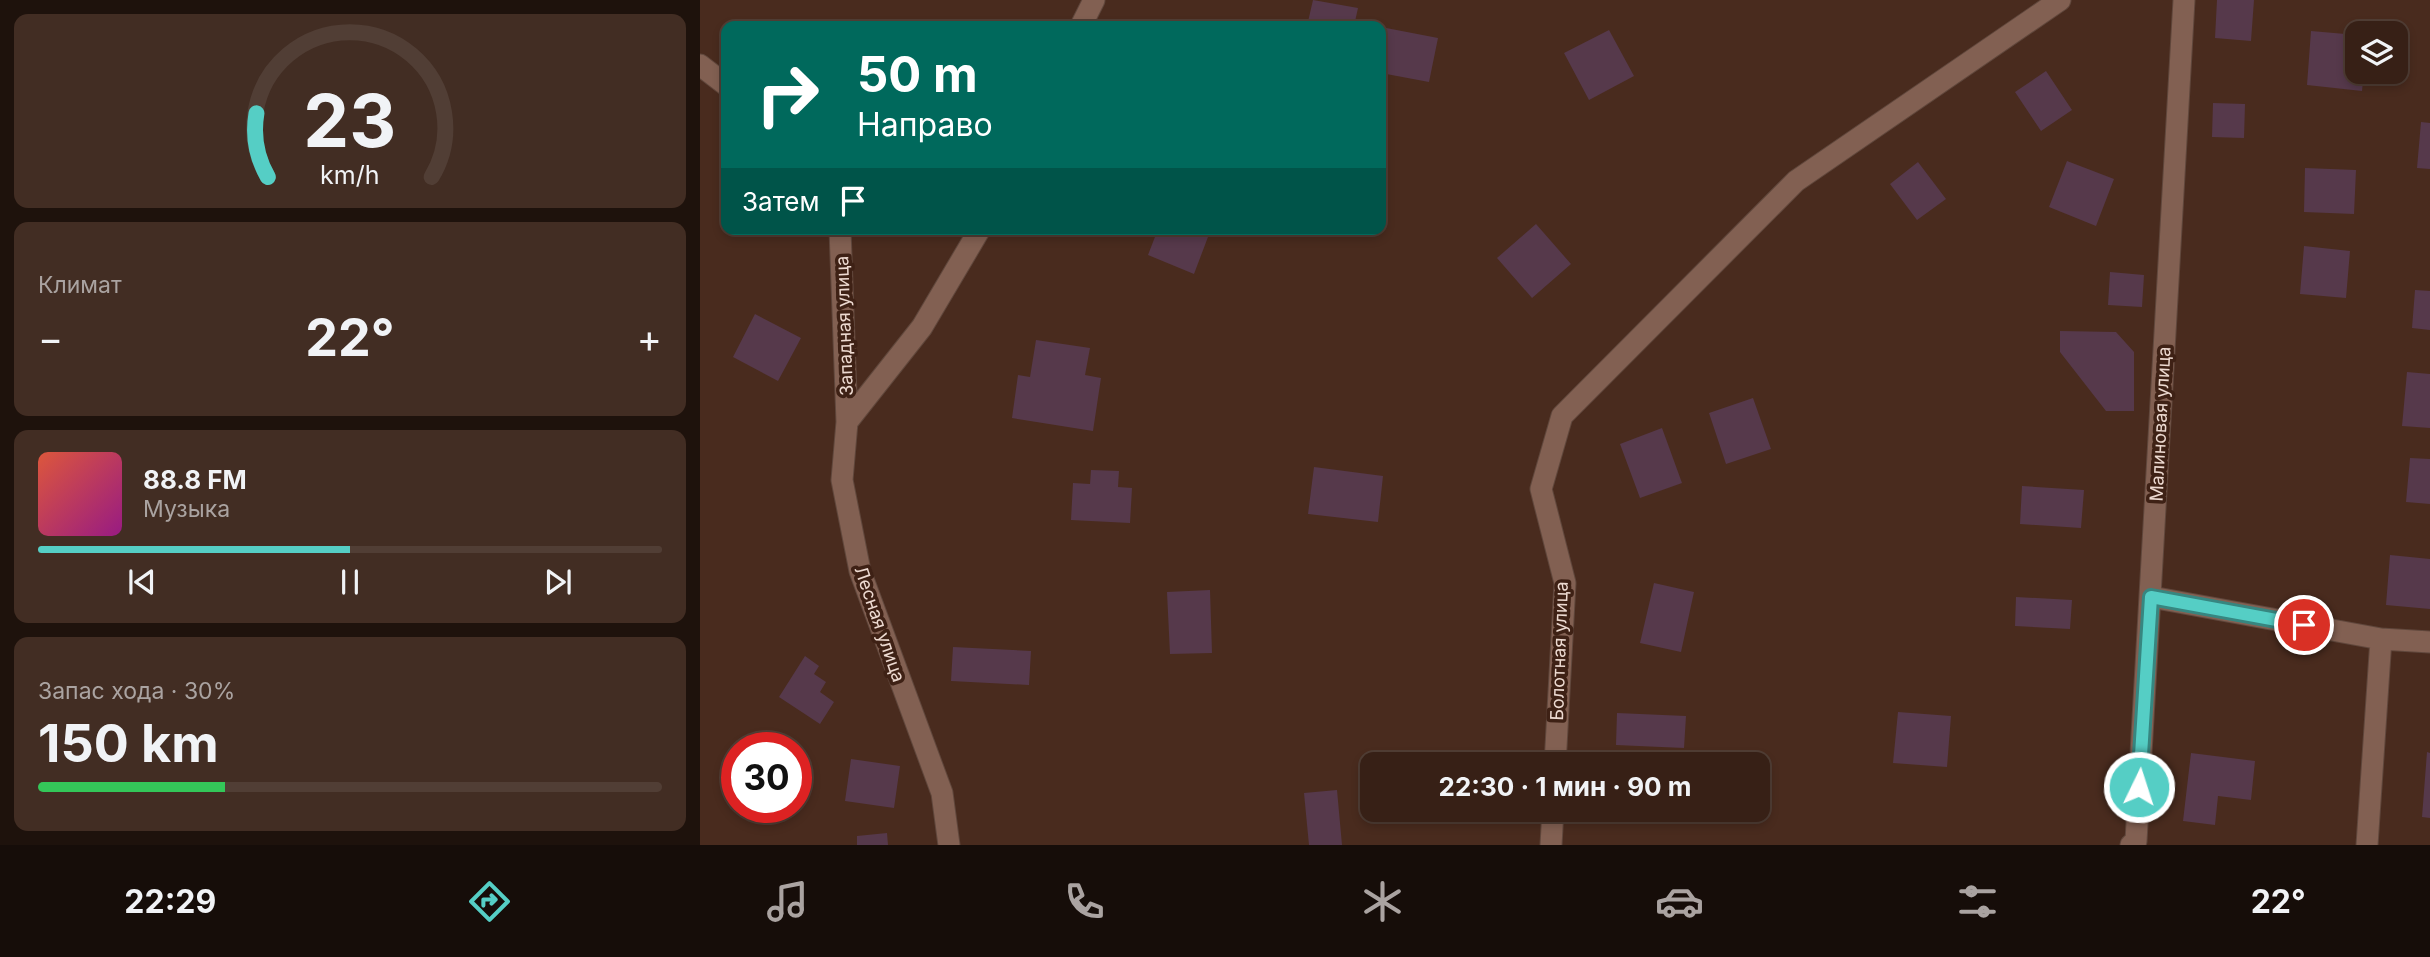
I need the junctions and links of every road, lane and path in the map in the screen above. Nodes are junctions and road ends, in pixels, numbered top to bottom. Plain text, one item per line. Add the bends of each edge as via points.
1 (1094, 0) edge
2 (2060, 0) edge
3 (2184, 0) edge
4 (1084, 21) edge
5 (700, 65) edge
6 (721, 81) edge
7 (840, 235) edge
8 (976, 235) edge
9 (847, 422) junction
10 (2151, 597) junction
11 (2381, 639) junction
12 (2430, 642) edge
13 (1556, 752) edge
14 (1552, 822) edge
15 (949, 845) edge
16 (1551, 845) edge
17 (2131, 845) edge
18 (2367, 845) edge

1 - 4 street
2 - 13 street, Болотная улица via 1796,181 1562,416 1541,489 1565,583
3 - 10 street, Малиновая улица
5 - 6 street
7 - 9 street, Западная улица
8 - 9 street via 922,327
9 - 15 street, Лесная улица via 842,480 860,571 942,793
10 - 11 street
10 - 17 street, Малиновая улица via 2136,841
11 - 12 street
11 - 18 street
14 - 16 street

